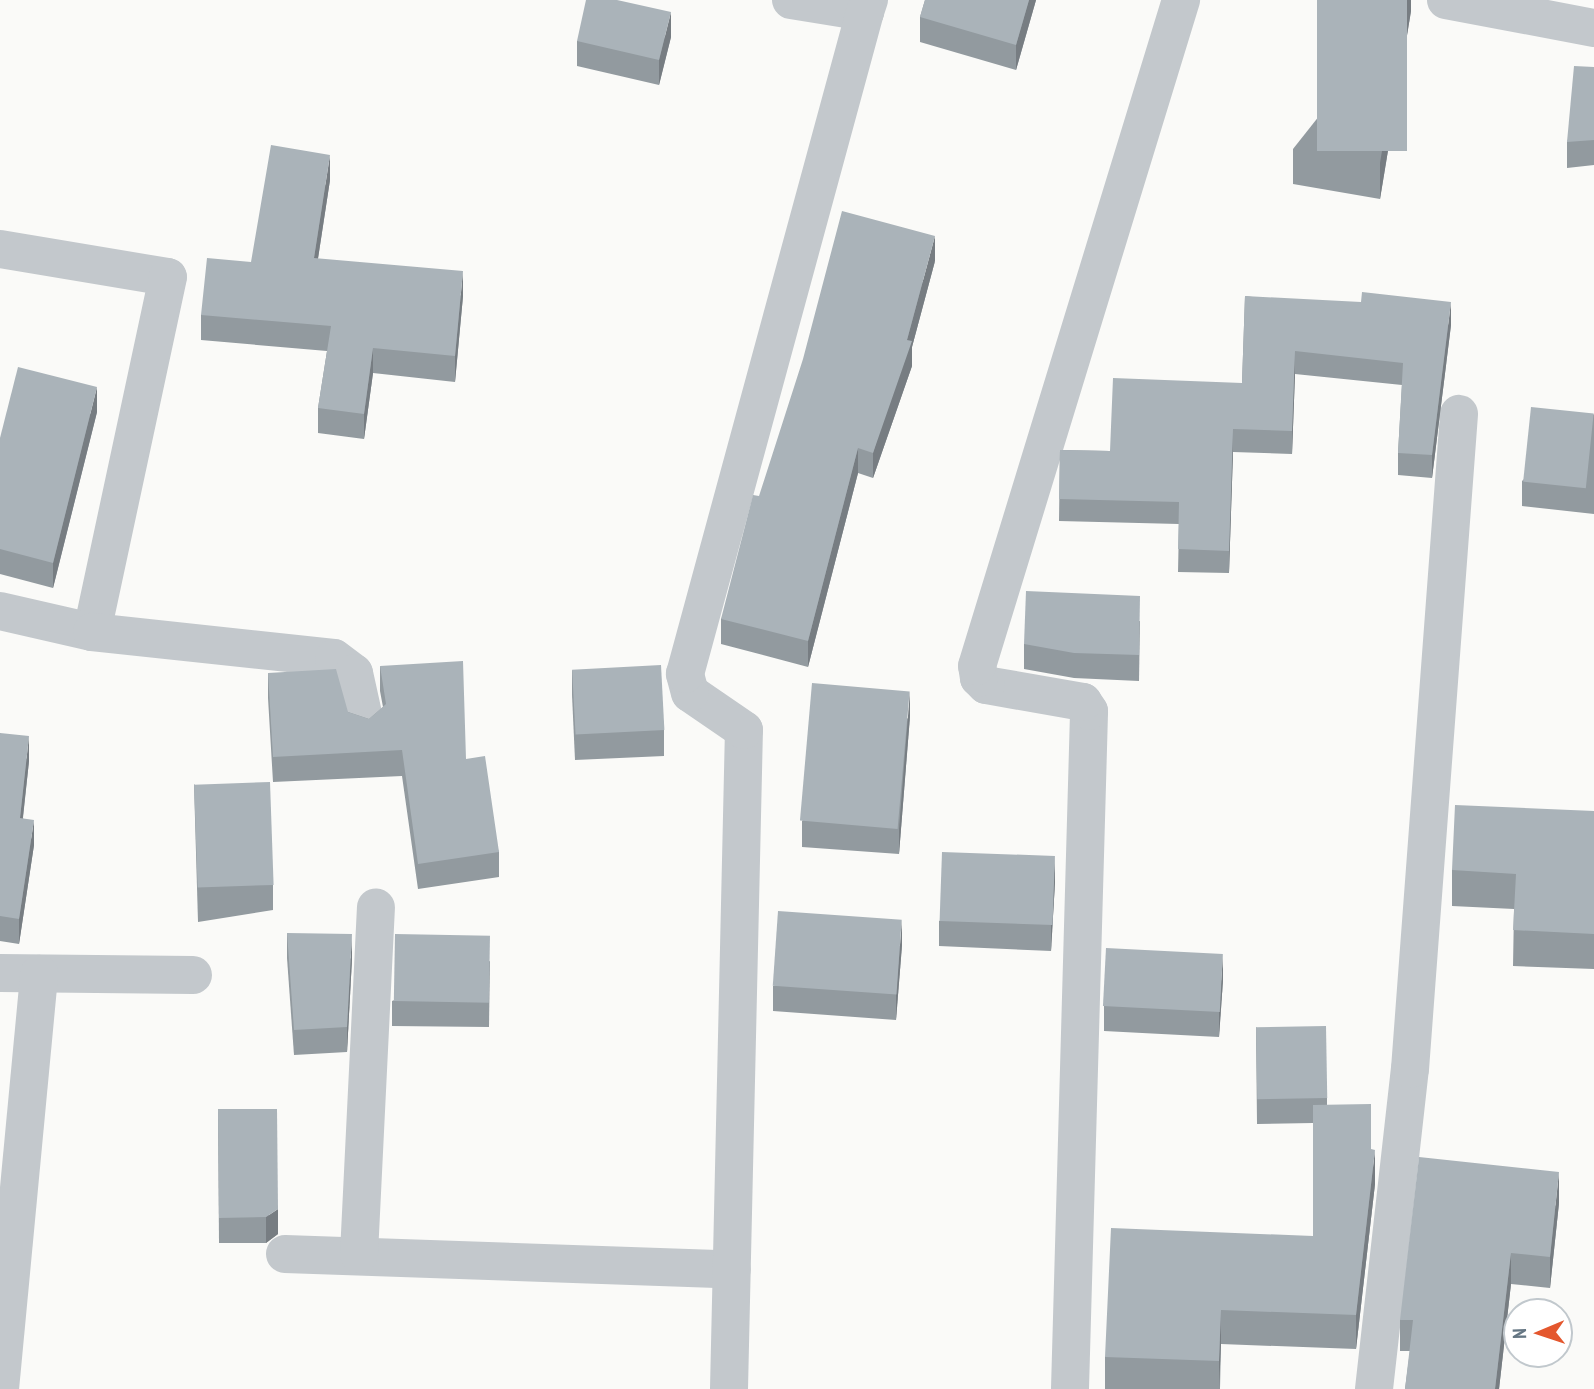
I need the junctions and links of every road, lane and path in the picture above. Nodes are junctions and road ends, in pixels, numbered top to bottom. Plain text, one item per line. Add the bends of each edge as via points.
1 (791, 0) edge
2 (1181, 0) edge
3 (1446, 0) edge
4 (867, 6) edge
5 (1594, 29) edge
6 (0, 248) edge
7 (1459, 414) dead end
8 (0, 611) edge
9 (92, 632) junction
10 (365, 723) edge
11 (376, 907) dead end
12 (0, 973) edge
13 (39, 974) junction
14 (193, 975) dead end
15 (285, 1254) dead end
16 (359, 1254) junction
17 (732, 1270) junction
18 (0, 1389) edge
19 (729, 1389) edge
20 (1070, 1389) edge
21 (1374, 1389) edge

1 - 4 street
2 - 20 street via 977,666 986,685 1083,702 1089,711
3 - 5 street
4 - 17 street via 685,674 690,693 744,730
6 - 9 street via 168,277
7 - 21 street via 1410,1069
8 - 9 street
9 - 10 street via 334,658 354,673
11 - 16 street
12 - 13 street
13 - 14 street
13 - 18 street
15 - 16 street
16 - 17 street
17 - 19 street

